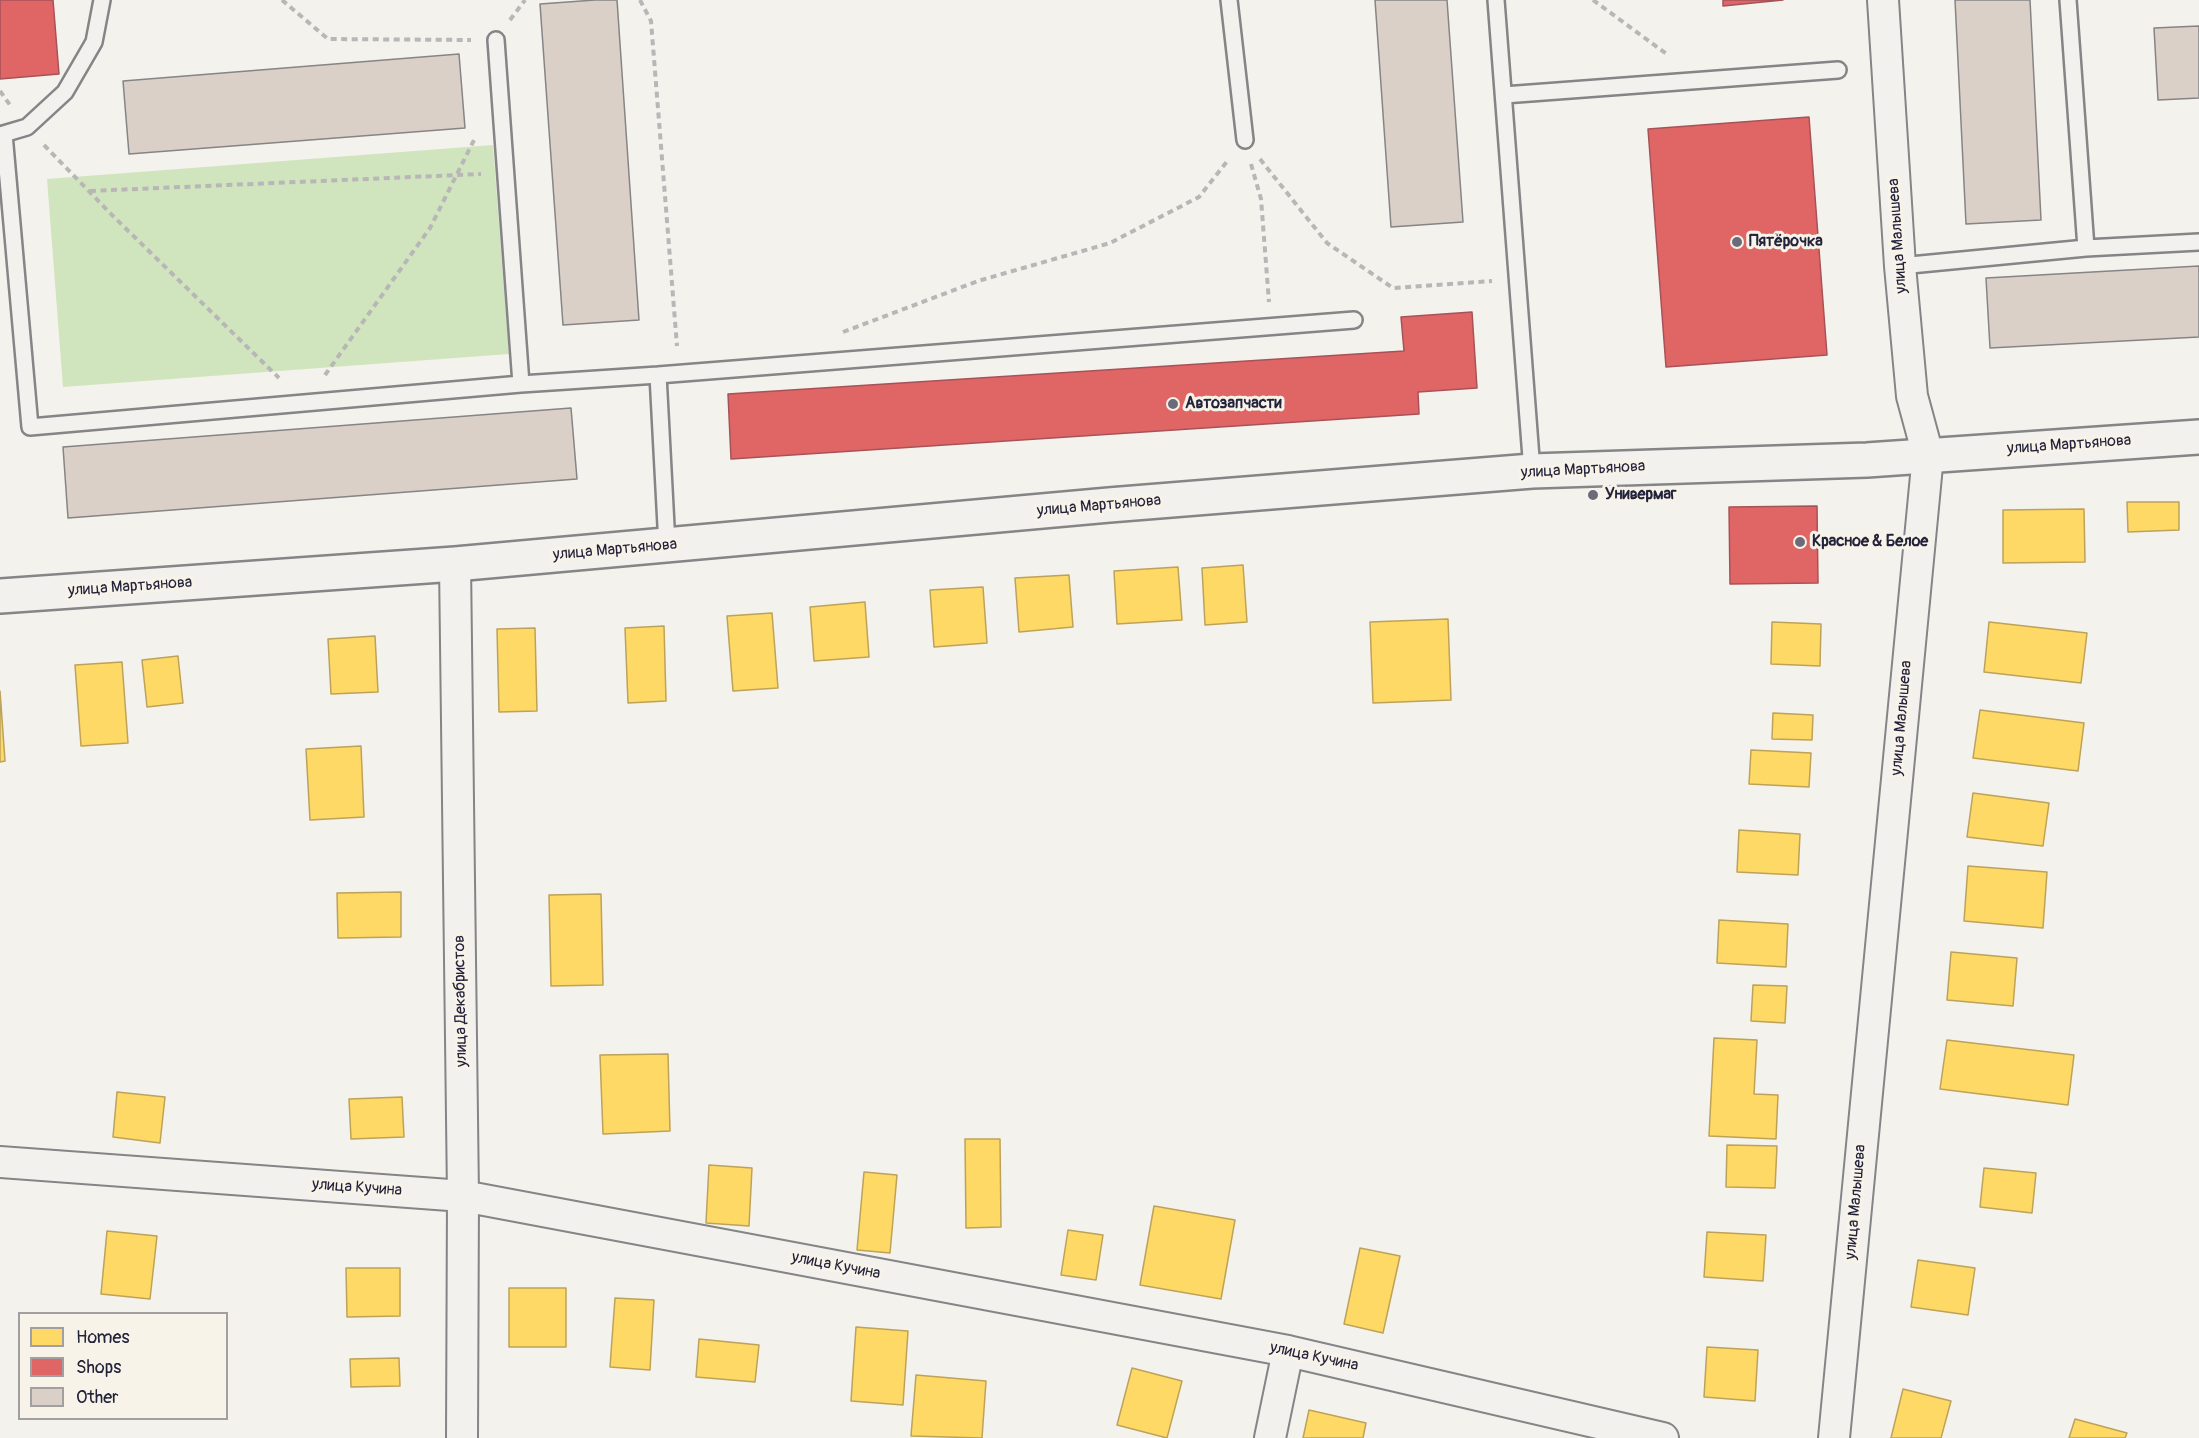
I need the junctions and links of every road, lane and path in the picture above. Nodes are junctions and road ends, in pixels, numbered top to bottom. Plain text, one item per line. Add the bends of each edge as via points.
1 (102, 0) edge
2 (282, 0) edge
3 (525, 0) edge
4 (640, 0) edge
5 (1229, 0) edge
6 (1496, 0) edge
7 (1593, 0) edge
8 (1883, 0) edge
9 (2068, 0) edge
10 (496, 40) junction
11 (1838, 70) dead end
12 (1702, 80) junction
13 (0, 91) edge
14 (1504, 95) junction
15 (27, 127) junction
16 (2, 134) edge
17 (477, 134) dead end
18 (1245, 140) junction
19 (506, 172) junction
20 (456, 176) junction
21 (89, 191) junction
22 (2199, 242) edge
23 (2086, 248) junction
24 (1900, 266) junction
25 (1518, 279) junction
26 (1354, 321) dead end
27 (1270, 327) junction
28 (842, 332) dead end
29 (679, 373) junction
30 (658, 375) junction
31 (521, 384) junction
32 (304, 403) junction
33 (2199, 437) edge
34 (1928, 454) junction
35 (1532, 471) junction
36 (668, 545) junction
37 (456, 564) junction
38 (0, 596) edge
39 (0, 1162) edge
40 (463, 1196) junction
41 (1288, 1351) junction
42 (462, 1438) edge
43 (1270, 1438) edge
44 (1663, 1438) edge
45 (1834, 1438) edge

1 - 15 lane via 94,42 65,93
2 - 10 path via 328,39
3 - 10 path
4 - 29 path via 651,21
5 - 18 lane
6 - 14 lane
7 - 12 path
8 - 24 street, улица Малышева
9 - 23 lane
10 - 19 lane
11 - 12 lane
12 - 14 lane
13 - 15 path
14 - 25 lane
15 - 16 lane
15 - 21 path
16 - 32 lane via 30,427
17 - 20 path
18 - 25 path via 1327,243 1393,288
18 - 27 path via 1261,199
18 - 28 path via 1199,197 1110,243 978,281
19 - 20 path
19 - 31 lane
20 - 21 path
20 - 32 path via 430,228
21 - 32 path
22 - 23 lane
23 - 24 lane
24 - 34 street, улица Малышева via 1912,396
25 - 35 lane
26 - 27 lane
27 - 29 lane
29 - 30 lane
30 - 31 lane
30 - 36 lane
31 - 32 lane
33 - 34 main road, улица Мартьянова
34 - 35 main road, улица Мартьянова via 1867,460
34 - 45 street, улица Малышева
35 - 36 main road, улица Мартьянова
36 - 37 main road, улица Мартьянова
37 - 38 main road, улица Мартьянова
37 - 40 street, улица Декабристов
39 - 40 street, улица Кучина
40 - 41 street, улица Кучина
40 - 42 street, улица Декабристов
41 - 43 street
41 - 44 street, улица Кучина

